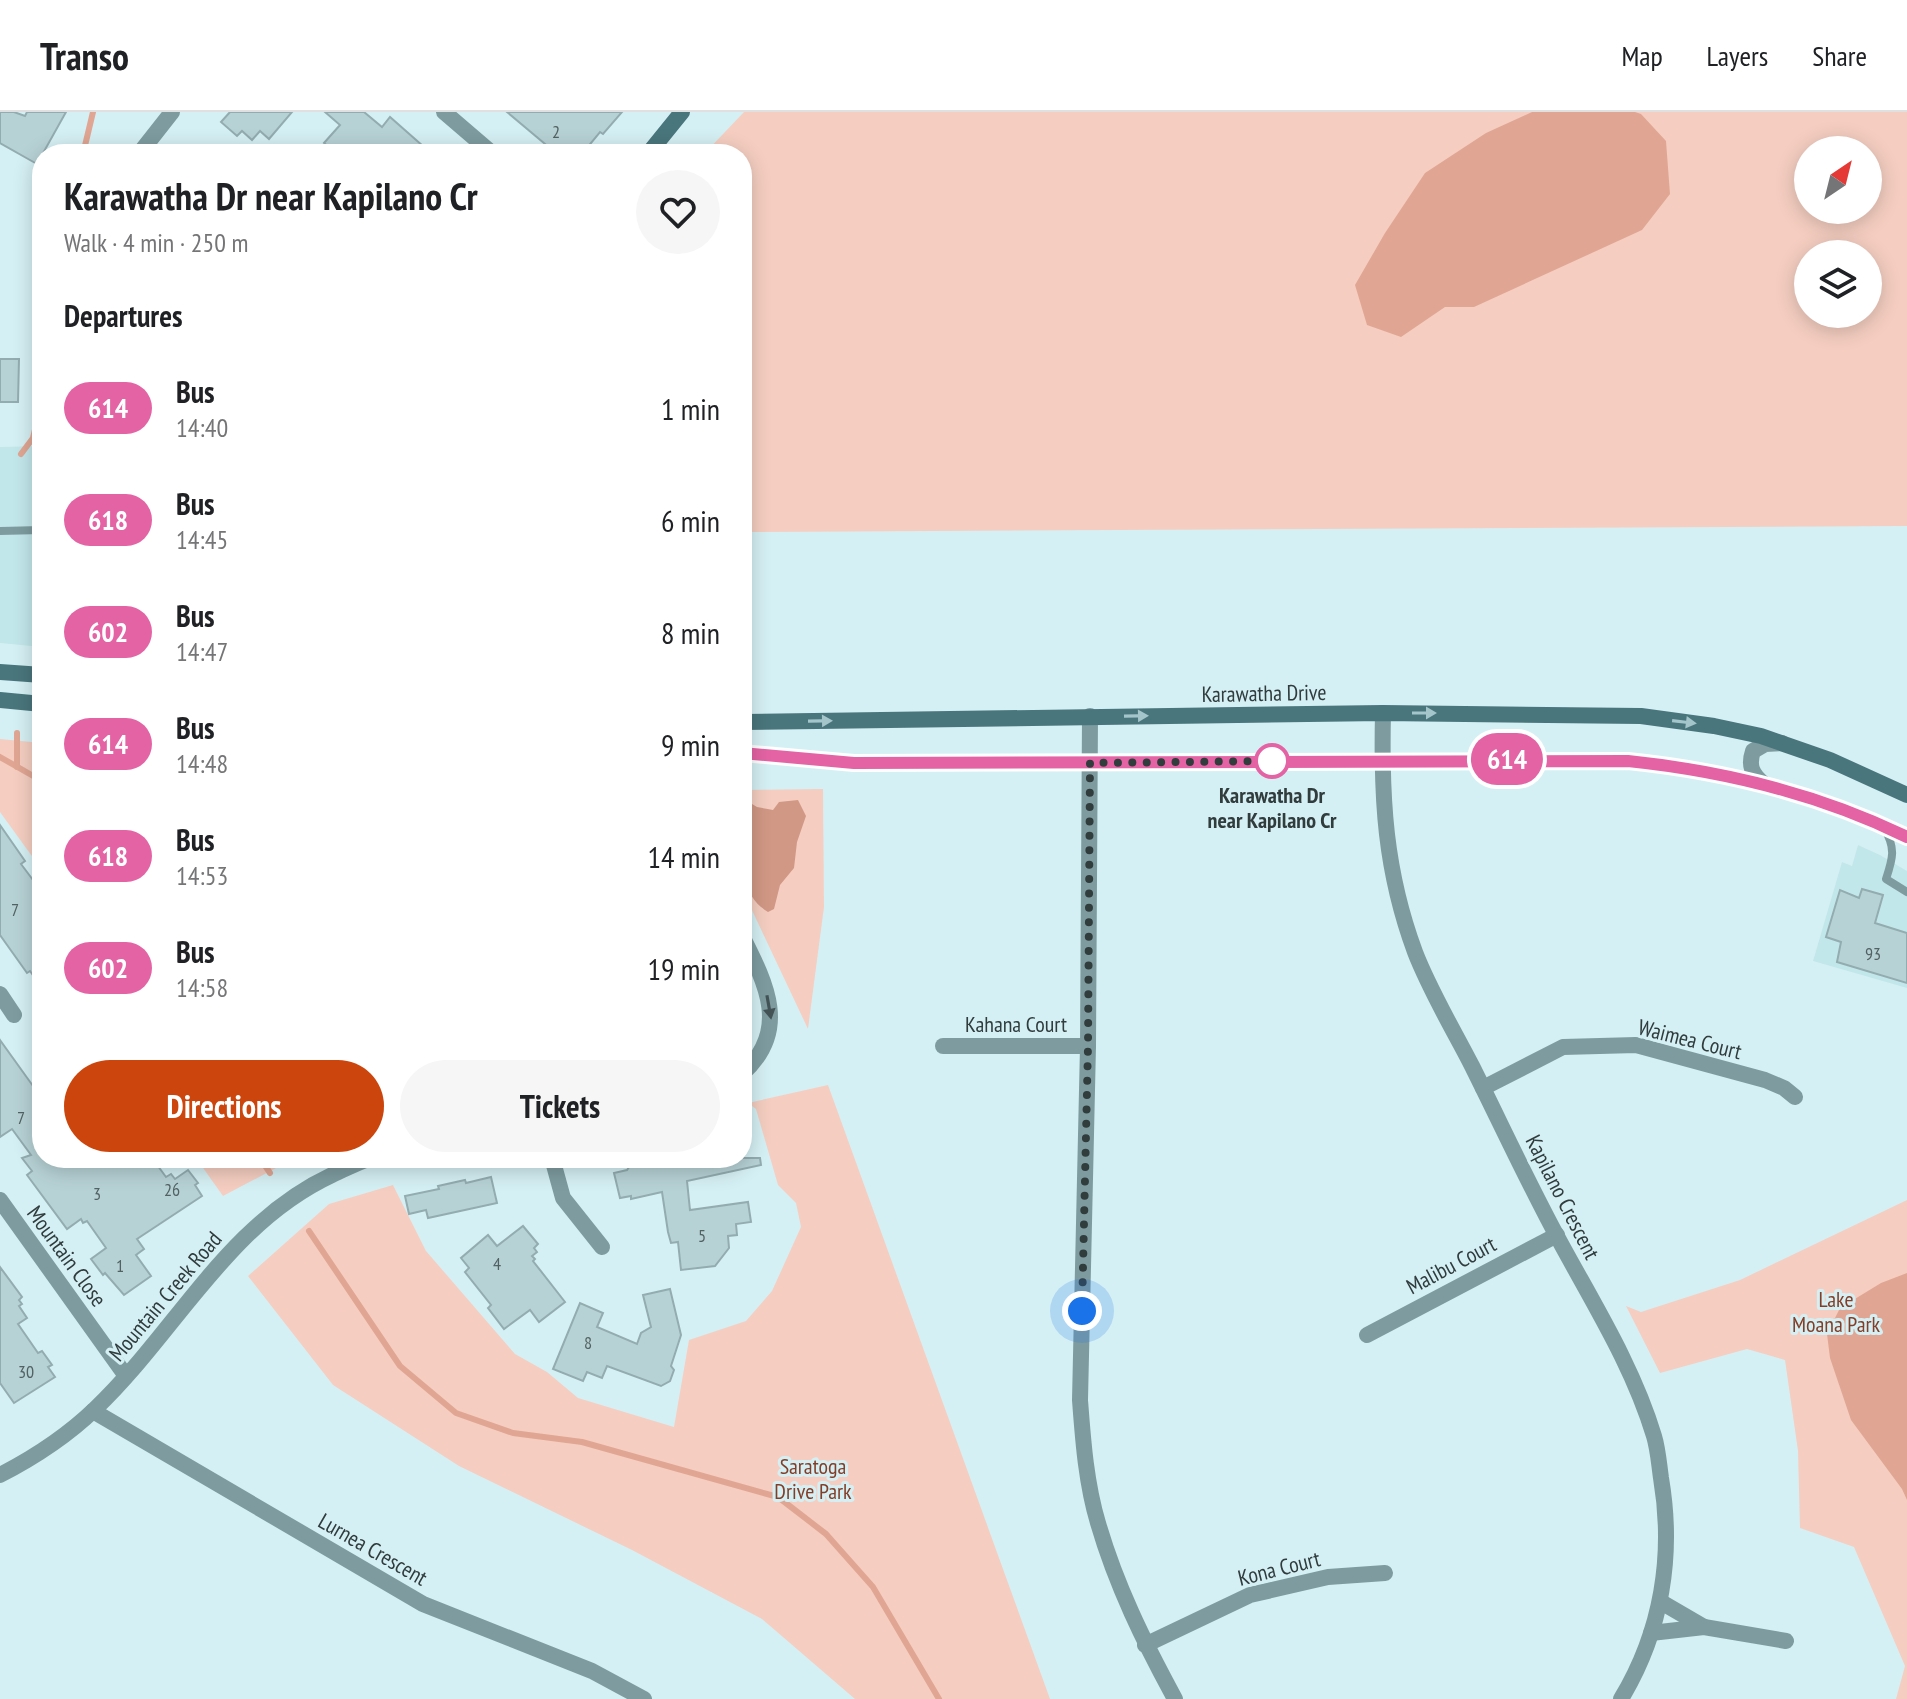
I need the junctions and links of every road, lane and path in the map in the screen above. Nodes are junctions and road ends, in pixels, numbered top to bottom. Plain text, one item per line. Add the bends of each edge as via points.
1 (172, 112) edge
2 (444, 112) edge
3 (682, 112) edge
4 (147, 144) edge
5 (481, 144) edge
6 (656, 144) edge
7 (32, 530) edge
8 (0, 531) edge
9 (0, 672) edge
10 (32, 674) edge
11 (0, 700) edge
12 (32, 703) edge
13 (1383, 713) junction
14 (1090, 716) junction
15 (752, 722) edge
16 (1784, 743) junction
17 (752, 754) edge
18 (1382, 760) junction
19 (1090, 763) junction
20 (1764, 784) junction
21 (1907, 795) edge
22 (1883, 826) junction
23 (1907, 837) edge
24 (1907, 892) edge
25 (752, 956) edge
26 (0, 994) edge
27 (14, 1015) dead end
28 (943, 1046) dead end
29 (1088, 1046) junction
30 (752, 1063) edge
31 (1483, 1088) junction
32 (1795, 1097) dead end
33 (349, 1168) edge
34 (555, 1168) edge
35 (0, 1200) edge
36 (1557, 1235) junction
37 (602, 1247) dead end
38 (1367, 1335) dead end
39 (126, 1376) junction
40 (93, 1411) junction
41 (0, 1475) edge
42 (1385, 1573) dead end
43 (1661, 1602) junction
44 (1704, 1627) junction
45 (1651, 1633) junction
46 (1786, 1641) dead end
47 (1145, 1645) junction
48 (644, 1699) edge
49 (1175, 1699) edge
50 (1621, 1699) edge

1 - 4 street
2 - 5 street
3 - 6 main road
7 - 8 lane
9 - 10 main road
11 - 12 main road
14 -> 13 main road, Karawatha Drive
13 -> 16 main road, Karawatha Drive via 1641,716
13 - 18 street, Kapilano Crescent
15 -> 14 main road, Karawatha Drive
14 - 19 street
16 - 20 street via 1753,751 1753,775
16 - 21 main road, Karawatha Drive
17 - 19 main road via 854,763
18 - 19 main road
18 - 20 main road via 1628,761
18 - 31 street, Kapilano Crescent via 1391,872 1404,921
19 - 29 street
20 - 22 main road
22 - 23 main road
22 - 24 lane via 1894,856 1886,879
25 -> 30 street via 771,1007 771,1028
26 - 27 street
28 - 29 street, Kahana Court
29 - 47 street via 1083,1446 1097,1521
31 - 32 street, Waimea Court via 1563,1047 1636,1045 1765,1080
31 - 36 street, Kapilano Crescent
33 - 39 street, Mountain Creek Road via 311,1185 271,1213 226,1254
34 - 37 street via 563,1198
35 - 39 street, Mountain Close
36 - 38 street, Malibu Court
36 - 43 street, Kapilano Crescent via 1632,1379 1655,1438 1666,1509
39 - 40 street, Mountain Creek Road
40 - 41 street, Mountain Creek Road via 29,1460
40 - 48 street, Lurnea Crescent via 423,1604 592,1671
42 - 47 street, Kona Court via 1328,1577 1250,1595
43 - 44 street
43 - 45 street, Kapilano Crescent
44 - 45 street
44 - 46 street
45 - 50 street, Kapilano Crescent
47 - 49 street

